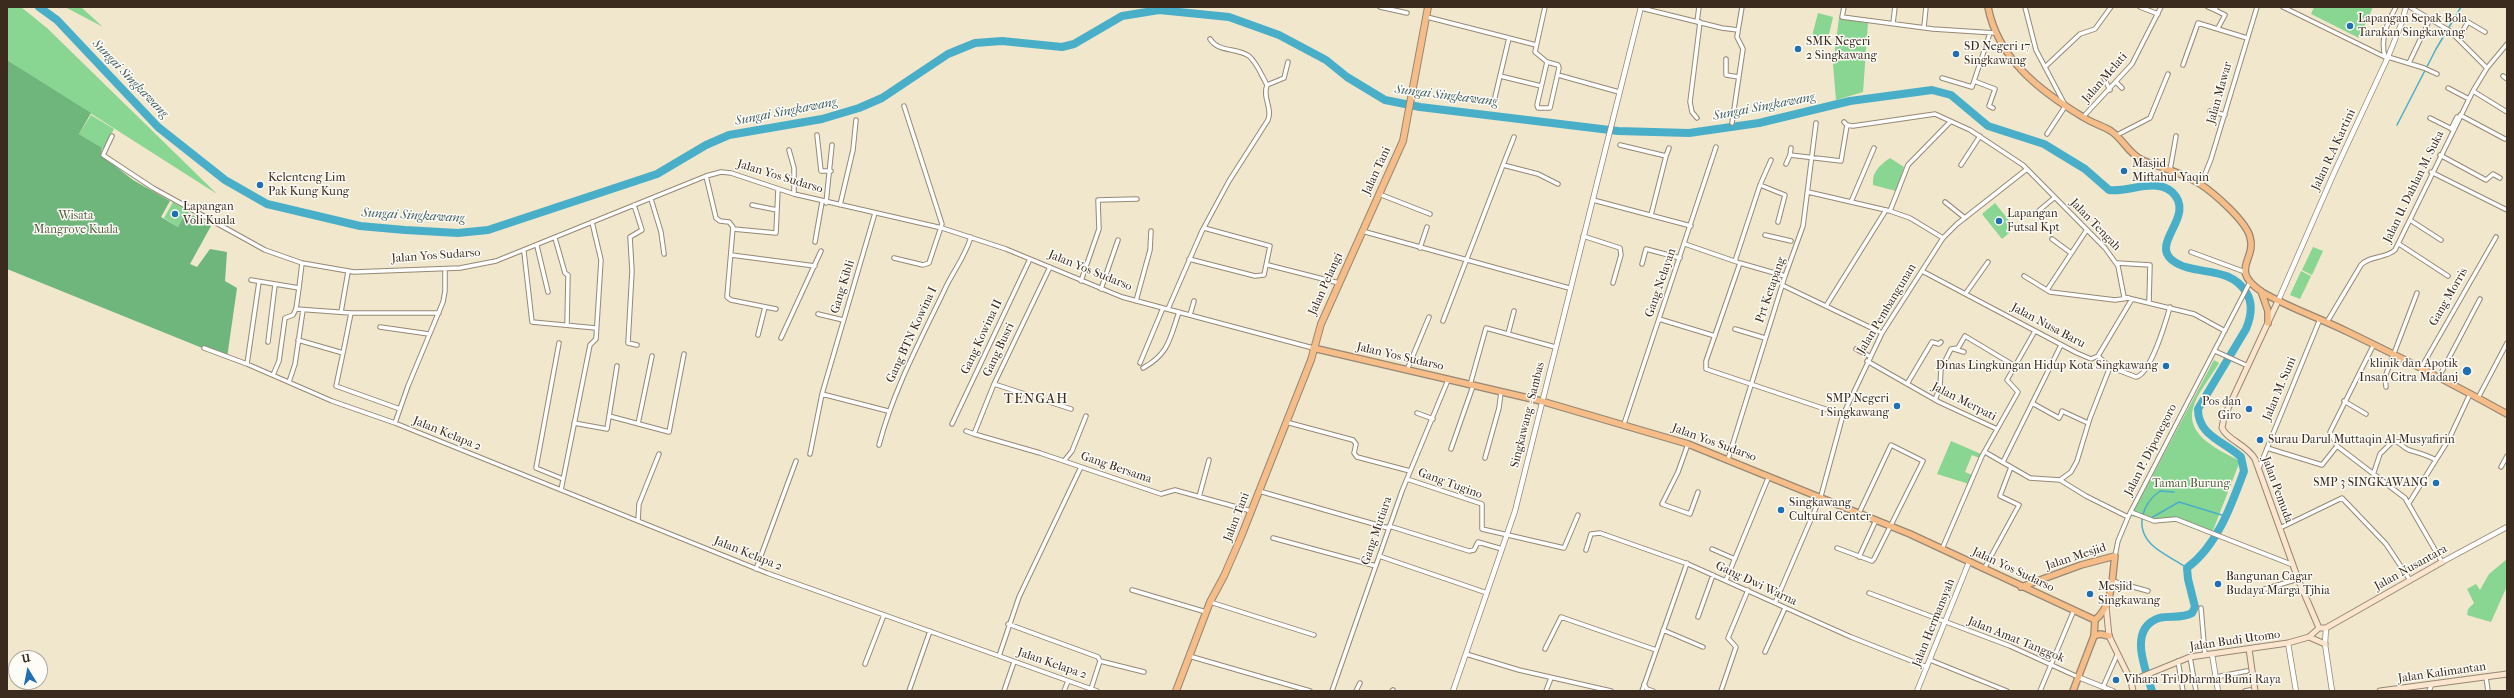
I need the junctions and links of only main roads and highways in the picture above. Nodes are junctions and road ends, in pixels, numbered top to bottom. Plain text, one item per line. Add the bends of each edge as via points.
1 (1428, 7) edge
2 (1988, 7) edge
3 (1362, 231) joint
4 (2261, 291) junction
5 (2278, 301) junction
6 (2268, 322) junction
7 (1314, 348) junction
8 (2507, 414) edge
9 (2442, 562) road end
10 (2039, 580) junction
11 (2021, 586) junction
12 (2036, 592) junction
13 (2106, 606) junction
14 (2095, 620) junction
15 (2319, 628) junction
16 (2094, 636) junction
17 (2109, 636) junction
18 (2310, 637) junction
19 (2324, 644) road end
20 (2249, 649) junction
21 (2507, 674) edge
22 (2130, 681) junction
23 (1176, 691) edge
24 (2073, 691) edge
25 (2133, 691) edge
26 (2253, 691) edge
27 (2380, 691) edge

1 - 3 highway, Jalan Tani via 1403,140
2 - 4 main road via 1992,33 2010,58 2034,83 2083,117 2117,135 2137,157 2201,184 2231,211 2250,235 2245,272 2249,284
3 - 7 highway, Jalan Pelangi via 1321,324
4 - 5 main road
4 - 6 main road via 2268,311
5 - 6 main road, Jalan Pemuda
5 - 8 main road via 2374,344
6 - 15 main road, Jalan Pemuda via 2245,364 2224,416 2222,428 2228,437 2251,452 2259,468 2298,579
7 - 11 main road, Jalan Yos Sudarso via 1541,401 1688,444 1821,496
7 - 23 highway, Jalan Tani via 1231,561 1210,602
9 - 15 main road, Jalan Nusantara via 2326,628
10 - 11 main road, Jalan Mesjid
10 - 12 main road
10 - 13 main road, Jalan Mesjid via 2115,556
11 - 12 main road, Jalan Yos Sudarso
12 - 14 main road, Jalan Yos Sudarso
13 - 14 main road
13 - 17 main road
14 - 16 main road
15 - 18 main road, Jalan Budi Utomo
16 - 17 main road
16 - 24 main road
17 - 22 main road
18 - 19 main road
18 - 20 main road, Jalan Budi Utomo
20 - 22 main road, Jalan Budi Utomo via 2190,657
20 - 26 main road
21 - 27 main road, Jalan Kalimantan
22 - 25 main road

